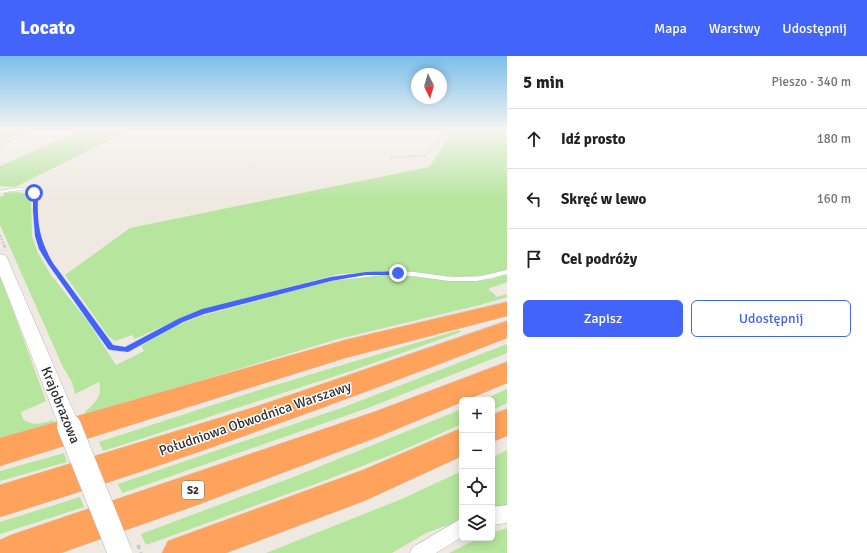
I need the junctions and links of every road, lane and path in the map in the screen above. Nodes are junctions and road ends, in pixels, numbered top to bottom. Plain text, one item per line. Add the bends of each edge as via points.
1 (427, 154) edge
2 (390, 156) dead end
3 (0, 192) edge
4 (0, 258) edge
5 (507, 272) edge
6 (507, 309) edge
7 (507, 328) edge
8 (507, 372) edge
9 (507, 422) edge
10 (495, 428) edge
11 (459, 443) edge
12 (5, 451) edge
13 (0, 501) edge
14 (507, 514) edge
15 (495, 516) edge
16 (459, 529) edge
17 (10, 553) edge
18 (120, 553) edge
19 (180, 553) edge
20 (419, 553) edge

1 - 2 path
3 - 5 lane via 18,189 34,193 38,236 50,263 111,347 125,350 192,315 331,279 384,273 477,279
4 - 18 street, Krajobrazowa, bridge
6 - 12 highway via 332,352
7 - 13 highway, Południowa Obwodnica Warszawy via 405,367 244,422
8 - 17 highway, S2 via 360,430 190,492
9 - 10 highway
11 - 19 highway via 364,485
14 - 15 street
16 - 20 street

